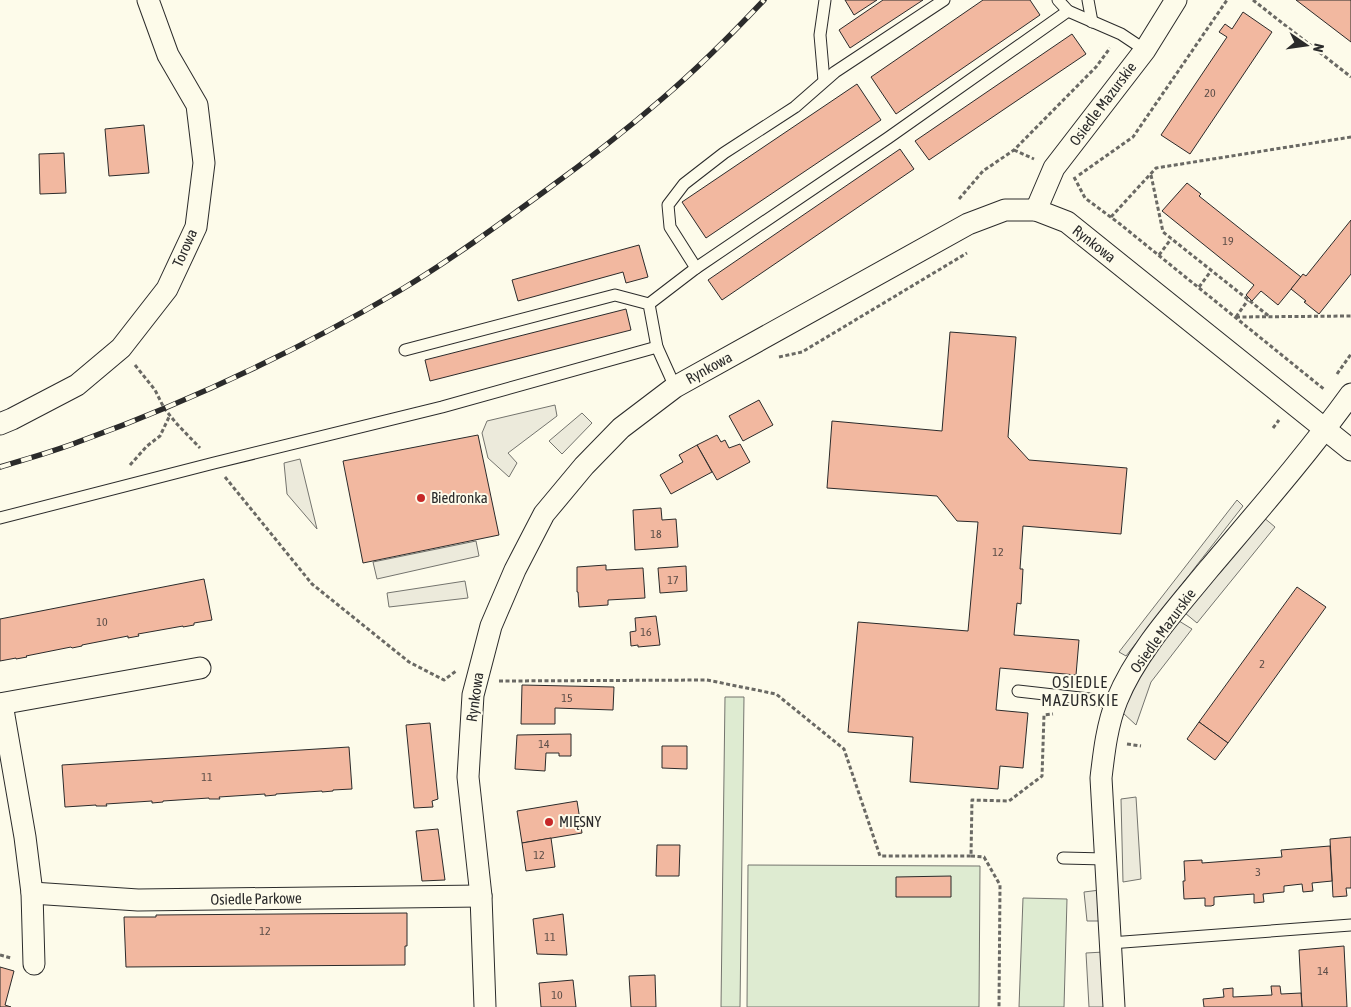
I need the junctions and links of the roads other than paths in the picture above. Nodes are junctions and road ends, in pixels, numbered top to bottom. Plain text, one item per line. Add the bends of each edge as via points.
1 (148, 0) edge
2 (825, 0) edge
3 (944, 0) edge
4 (1058, 0) edge
5 (1088, 0) edge
6 (1176, 0) edge
7 (1068, 11) junction
8 (1092, 22) junction
9 (1144, 50) junction
10 (824, 81) junction
11 (1036, 210) junction
12 (696, 268) junction
13 (649, 304) junction
14 (657, 347) junction
15 (405, 350) dead end
16 (675, 387) junction
17 (1351, 394) edge
18 (0, 424) edge
19 (1325, 429) junction
20 (1351, 450) edge
21 (0, 518) edge
22 (200, 668) dead end
23 (1018, 692) dead end
24 (1, 704) edge
25 (1116, 704) junction
26 (1063, 858) dead end
27 (1105, 859) junction
28 (32, 893) junction
29 (481, 896) junction
30 (1351, 925) edge
31 (1110, 943) junction
32 (34, 964) dead end
33 (486, 1007) edge
34 (1114, 1007) edge

1 - 18 street, Torowa via 168,55 197,105 204,163 196,227 167,289 121,348 77,385
2 - 10 lane via 820,35
3 - 10 lane
4 - 7 lane
5 - 8 lane
6 - 9 street, Osiedle Mazurskie
7 - 8 lane
7 - 12 lane
8 - 9 lane via 1121,34
9 - 11 street, Osiedle Mazurskie via 1054,168
10 - 12 lane via 795,107 690,179 668,205 670,226
11 - 16 street, Rynkowa via 1005,210 968,224
11 - 19 street, Rynkowa via 1067,222
12 - 13 lane
13 - 14 lane
13 - 15 lane via 615,296
14 - 16 lane
14 - 21 lane via 442,407
16 - 29 street, Rynkowa via 621,428 544,514 514,570 491,626 473,695 468,777
17 - 19 street, Osiedle Mazurskie
19 - 20 street, Rynkowa
19 - 25 street, Osiedle Mazurskie via 1176,609 1137,662
22 - 24 street
23 - 25 lane
24 - 28 street
25 - 27 street, Osiedle Mazurskie via 1105,740 1101,778
26 - 27 lane
27 - 31 street, Osiedle Mazurskie
28 - 29 street, Osiedle Parkowe via 138,900
28 - 32 street
29 - 33 street, Rynkowa
30 - 31 lane
31 - 34 street, Osiedle Mazurskie

